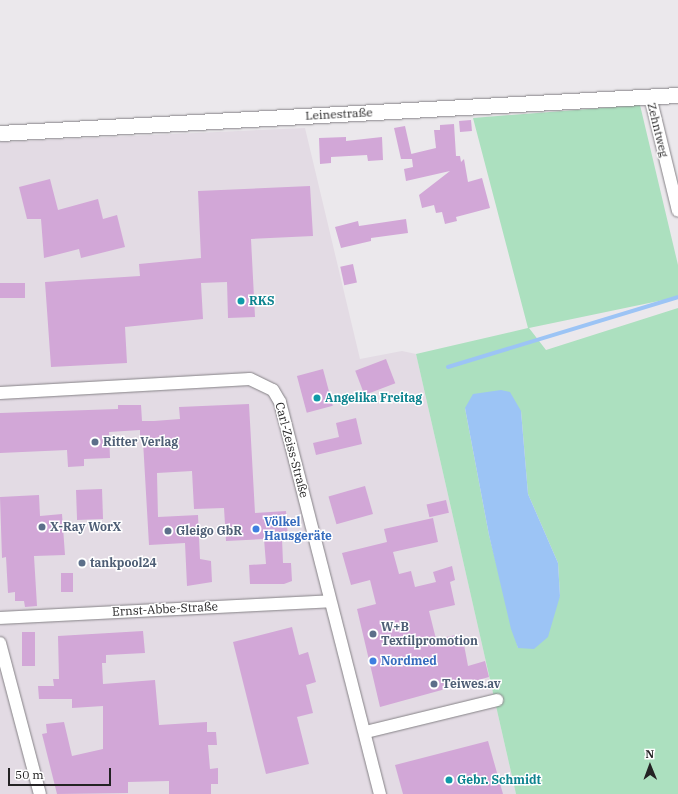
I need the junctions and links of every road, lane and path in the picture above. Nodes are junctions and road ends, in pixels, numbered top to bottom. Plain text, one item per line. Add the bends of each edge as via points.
1 (678, 95) edge
2 (650, 96) junction
3 (0, 133) edge
4 (678, 211) edge
5 (0, 393) edge
6 (330, 601) junction
7 (0, 618) edge
8 (0, 643) edge
9 (497, 700) dead end
10 (366, 732) junction
11 (40, 794) edge
12 (380, 794) edge

1 - 2 street, Leinestraße
2 - 3 street, Leinestraße
2 - 4 street, Zehntweg
5 - 6 street, Carl-Zeiss-Straße via 250,379 268,386 280,402
6 - 7 street, Ernst-Abbe-Straße
6 - 10 street, Carl-Zeiss-Straße
8 - 11 street
9 - 10 street
10 - 12 street, Carl-Zeiss-Straße

